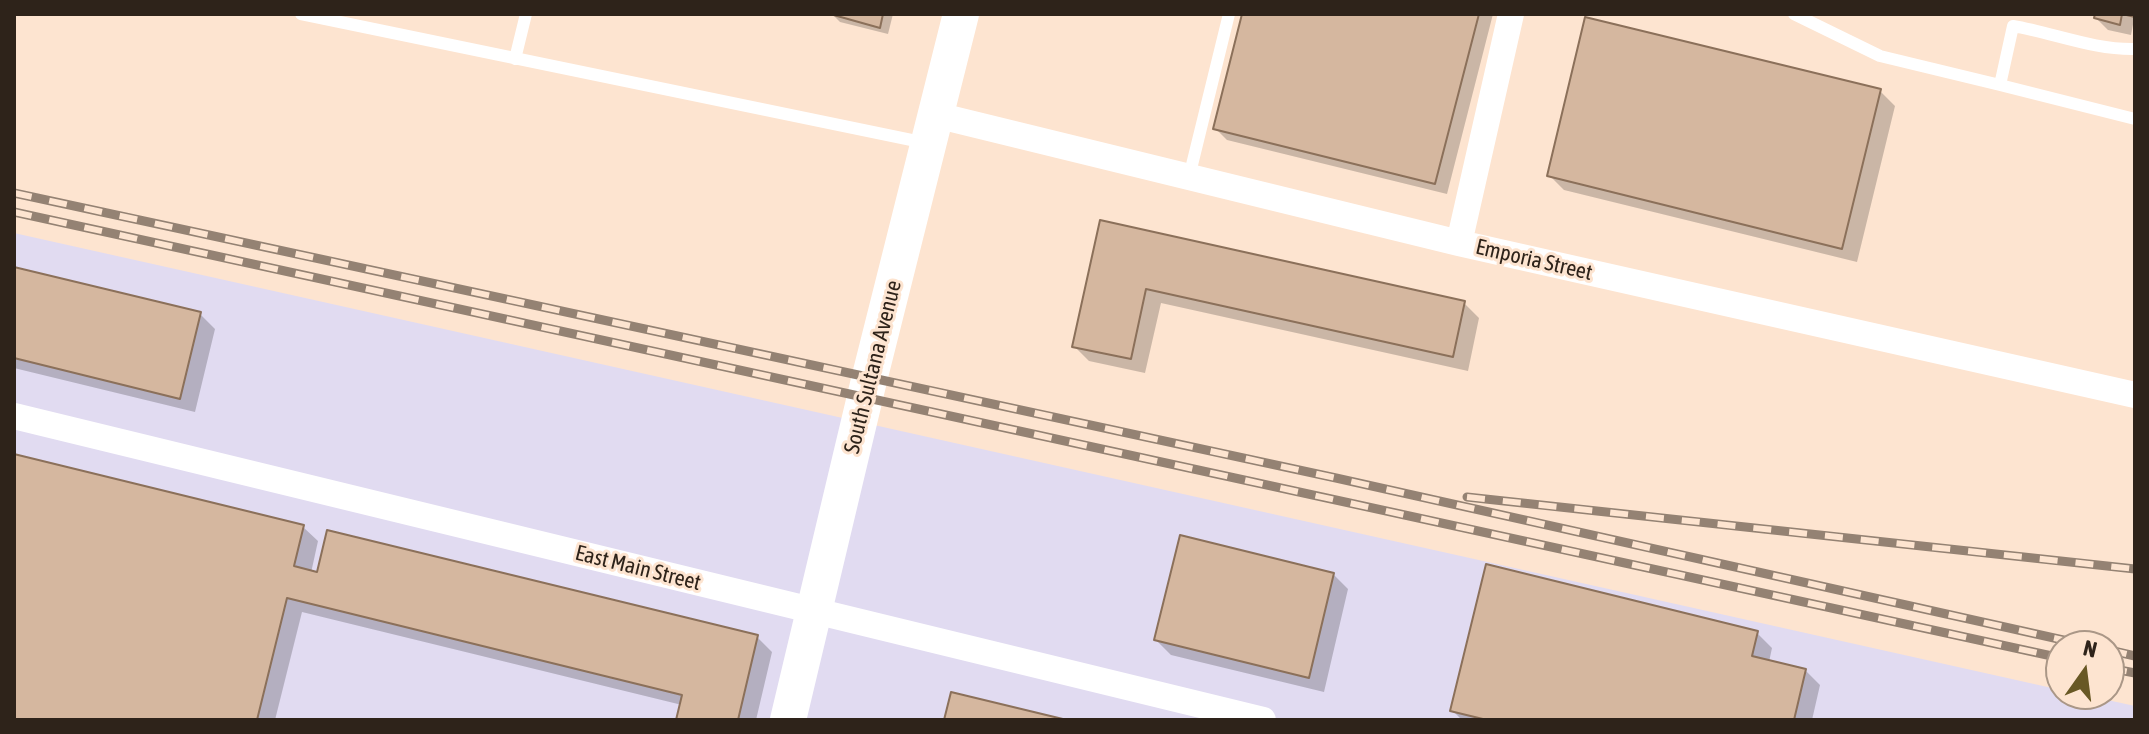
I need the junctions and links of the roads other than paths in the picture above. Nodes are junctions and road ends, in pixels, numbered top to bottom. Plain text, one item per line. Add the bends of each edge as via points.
1 (301, 14) edge
2 (526, 14) edge
3 (961, 14) edge
4 (1229, 14) edge
5 (1511, 14) edge
6 (1794, 14) edge
7 (2135, 49) edge
8 (515, 59) junction
9 (2000, 85) junction
10 (2135, 119) edge
11 (932, 130) junction
12 (1189, 177) junction
13 (1459, 243) junction
14 (2135, 395) edge
15 (14, 416) edge
16 (815, 612) junction
17 (788, 720) edge
18 (1263, 720) edge

1 - 8 lane
2 - 8 lane
3 - 11 street, South Sultana Avenue
4 - 12 lane
5 - 13 street
6 - 9 lane via 1880,56
7 - 9 lane via 2113,49 2013,26
8 - 11 lane
9 - 10 lane
11 - 12 street, Emporia Street
11 - 16 street, South Sultana Avenue
12 - 13 street, Emporia Street
13 - 14 street, Emporia Street
15 - 16 street, East Main Street
16 - 17 street, South Sultana Avenue
16 - 18 street, East Main Street

